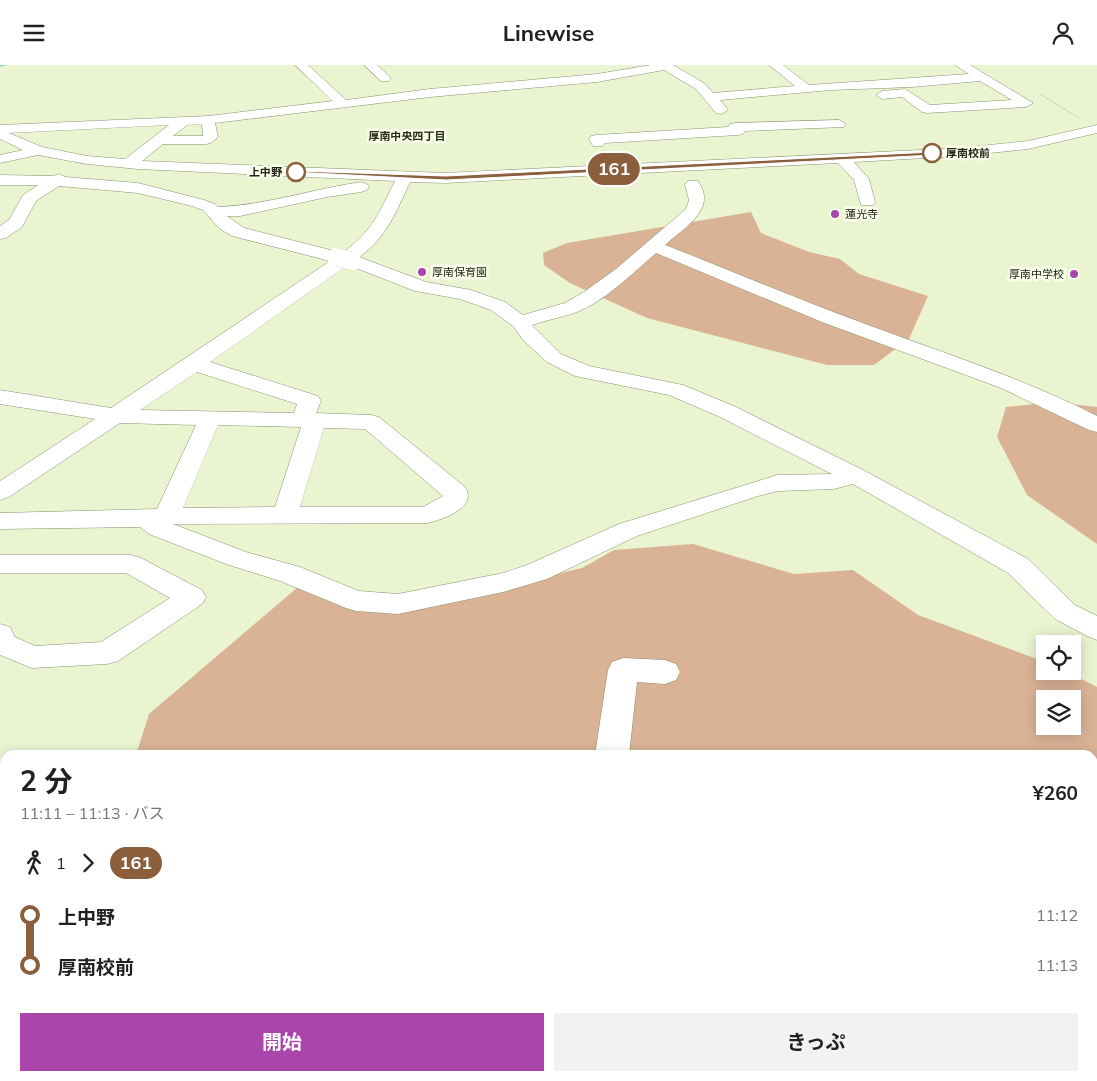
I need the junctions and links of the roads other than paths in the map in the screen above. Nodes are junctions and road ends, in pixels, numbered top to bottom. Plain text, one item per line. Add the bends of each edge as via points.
1 (300, 65) edge
2 (370, 65) edge
3 (665, 65) edge
4 (775, 65) edge
5 (962, 65) edge
6 (880, 70) dead end
7 (927, 70) dead end
8 (838, 75) dead end
9 (982, 77) junction
10 (385, 78) dead end
11 (572, 80) junction
12 (944, 81) junction
13 (851, 84) junction
14 (831, 86) junction
15 (805, 88) junction
16 (999, 88) junction
17 (903, 89) junction
18 (790, 91) junction
19 (585, 95) dead end
20 (710, 97) junction
21 (811, 103) dead end
22 (343, 104) junction
23 (185, 120) junction
24 (208, 120) junction
25 (839, 124) dead end
26 (0, 129) edge
27 (1097, 129) edge
28 (0, 134) edge
29 (742, 136) junction
30 (160, 140) junction
31 (1045, 141) junction
32 (598, 143) dead end
33 (1089, 146) dead end
34 (38, 151) junction
35 (842, 158) junction
36 (0, 159) edge
37 (87, 160) junction
38 (762, 162) junction
39 (731, 163) junction
40 (128, 164) junction
41 (446, 178) junction
42 (403, 179) junction
43 (0, 180) edge
44 (56, 181) junction
45 (628, 184) dead end
46 (675, 184) dead end
47 (693, 184) junction
48 (867, 202) dead end
49 (214, 212) junction
50 (0, 234) edge
51 (653, 246) junction
52 (520, 322) junction
53 (194, 364) junction
54 (0, 397) edge
55 (116, 416) junction
56 (210, 418) junction
57 (308, 420) junction
58 (1097, 425) edge
59 (856, 476) junction
60 (0, 492) edge
61 (285, 516) junction
62 (156, 517) junction
63 (0, 521) edge
64 (0, 564) edge
65 (1097, 629) edge
66 (0, 635) edge
67 (665, 672) dead end
68 (613, 750) edge

1 - 22 street
2 - 10 street
3 - 11 street
3 - 20 street via 700,86
4 - 15 street
5 - 9 street
6 - 17 street
7 - 12 street
8 - 13 street
9 - 12 street
9 - 16 street
11 - 19 street
11 - 22 street
12 - 17 street
13 - 14 street
13 - 17 street
14 - 15 street
14 - 17 street via 850,96
15 - 18 street
16 - 17 street
16 - 17 street via 1026,103 927,109
18 - 20 street
18 - 21 street
20 - 29 street via 727,111
22 - 24 street
23 - 24 street
23 - 26 street
23 - 30 street
24 - 30 street via 211,137 206,140
25 - 29 street
27 - 31 street
28 - 34 street
29 - 32 street via 596,139
29 - 38 street
30 - 40 street
31 - 33 street via 1073,147
31 - 35 street via 992,149
34 - 36 street
34 - 37 street
35 - 38 street
35 - 48 street via 860,179
37 - 40 street
37 - 44 street
38 - 39 street
39 - 41 street
39 - 47 street via 729,171
40 - 42 street
41 - 42 street
41 - 45 street via 483,184
42 - 49 street via 240,211
42 - 53 street via 382,224 367,243
43 - 44 street
44 - 49 street via 138,188 198,203
44 - 50 street via 30,198 16,223
46 - 47 street
47 - 51 street via 697,200 694,211
49 - 52 street via 238,232 344,259 422,287 482,299
51 - 52 street via 591,296 572,307
51 - 58 street via 790,303 1012,385
52 - 59 street via 549,353 568,365 597,375 654,385 695,397
53 - 55 street
53 - 57 street via 310,401
54 - 55 street
55 - 56 street
55 - 60 street
56 - 57 street
56 - 62 street
57 - 61 street
57 - 61 street via 371,422 456,492 456,500 428,515
59 - 62 street via 834,481 777,483 628,530 537,572 398,604 356,601 290,574 236,558 158,528
59 - 65 street via 1018,566 1065,612
61 - 62 street
62 - 63 street
64 - 66 street via 132,564 192,597 107,653 32,657 4,643
67 - 68 street via 623,670

